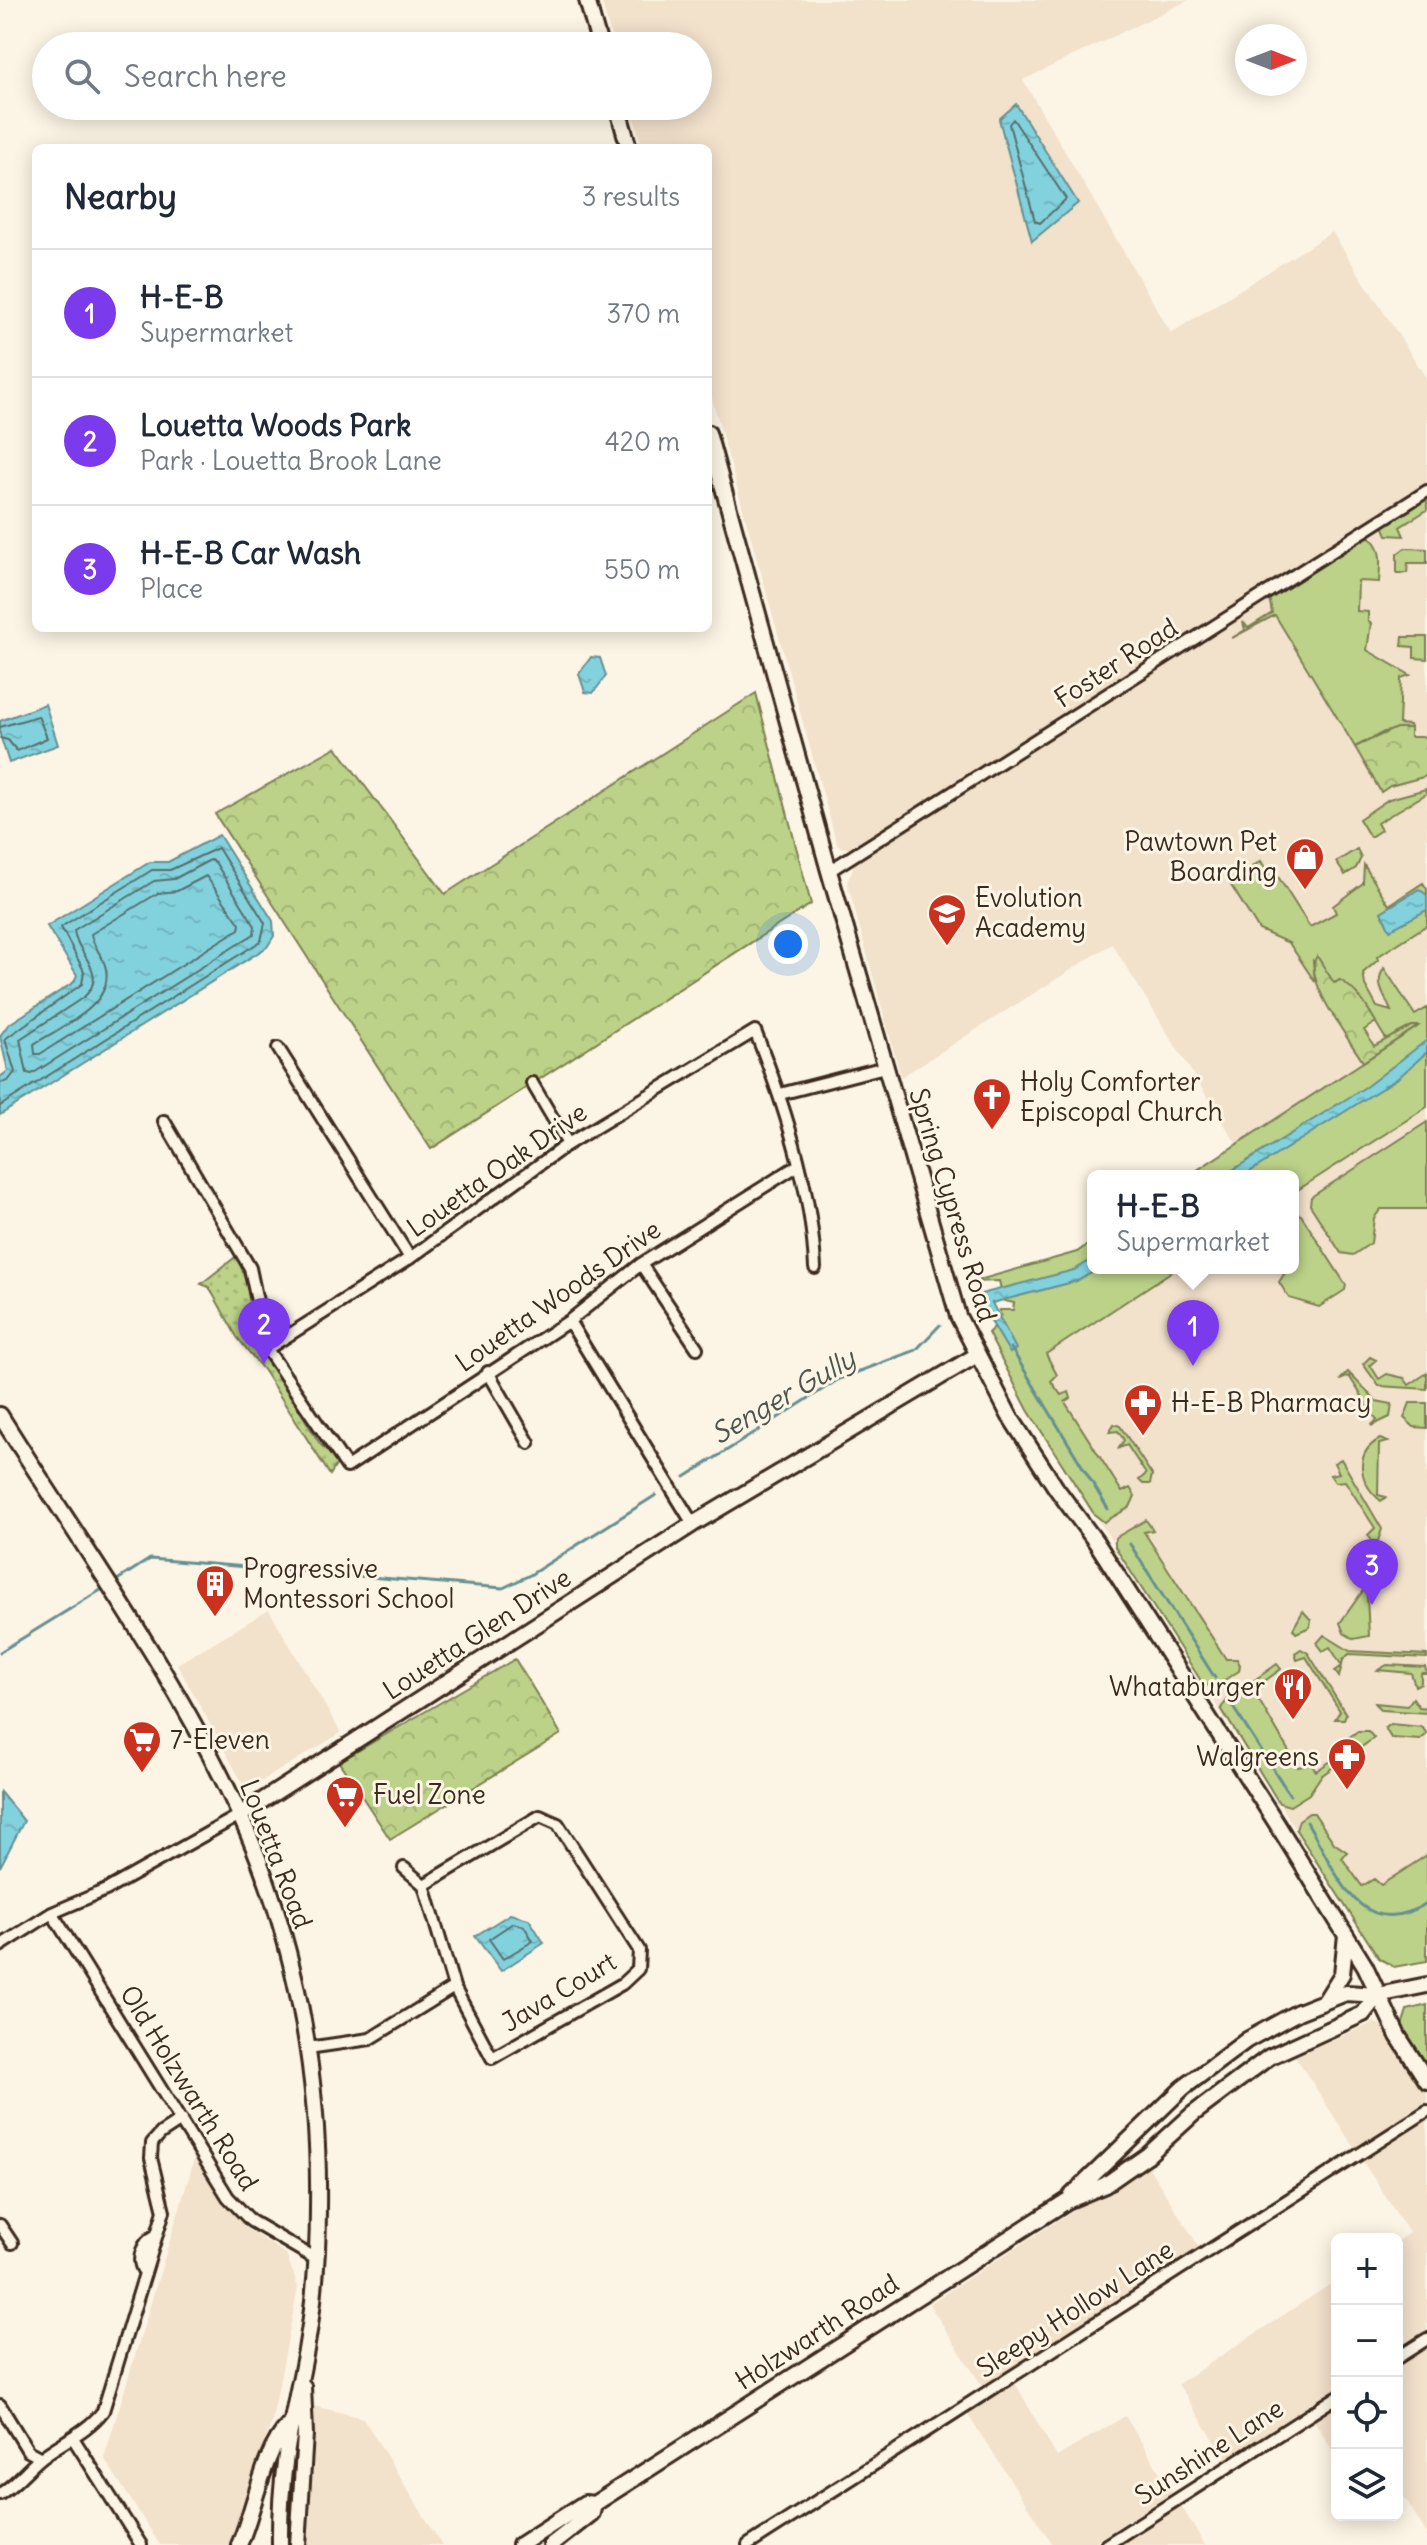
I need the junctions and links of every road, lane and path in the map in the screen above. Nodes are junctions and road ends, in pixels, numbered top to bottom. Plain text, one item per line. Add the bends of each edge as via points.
1 (587, 0) edge
2 (596, 32) edge
3 (621, 120) edge
4 (628, 144) edge
5 (712, 447) edge
6 (1427, 491) edge
7 (829, 871) junction
8 (278, 1048) dead end
9 (885, 1067) junction
10 (532, 1083) dead end
11 (780, 1094) junction
12 (164, 1121) dead end
13 (568, 1144) junction
14 (797, 1166) junction
15 (410, 1258) junction
16 (641, 1264) junction
17 (815, 1268) dead end
18 (569, 1321) junction
19 (697, 1348) dead end
20 (267, 1349) junction
21 (977, 1355) junction
22 (488, 1372) junction
23 (0, 1415) edge
24 (529, 1443) dead end
25 (693, 1524) junction
26 (240, 1815) junction
27 (404, 1868) dead end
28 (424, 1885) junction
29 (52, 1913) junction
30 (1346, 1935) junction
31 (0, 1946) edge
32 (1427, 1985) edge
33 (454, 1987) junction
34 (1378, 1995) junction
35 (1325, 2001) junction
36 (308, 2048) junction
37 (1427, 2081) edge
38 (1427, 2111) edge
39 (181, 2120) junction
40 (1067, 2201) junction
41 (0, 2225) edge
42 (12, 2243) dead end
43 (316, 2259) junction
44 (1427, 2339) edge
45 (1403, 2354) edge
46 (303, 2369) junction
47 (1331, 2401) edge
48 (0, 2405) edge
49 (288, 2426) junction
50 (73, 2438) junction
51 (41, 2458) junction
52 (0, 2494) edge
53 (594, 2504) junction
54 (141, 2545) edge
55 (239, 2545) edge
56 (280, 2545) edge
57 (298, 2545) edge
58 (520, 2545) edge
59 (551, 2545) edge
60 (748, 2545) edge
61 (1106, 2545) edge

1 - 2 main road
3 - 4 main road
5 - 7 main road, Spring Cypress Road
6 - 7 street, Foster Road
7 - 9 main road, Spring Cypress Road
8 - 15 street
9 - 11 street
9 - 21 main road, Spring Cypress Road via 939,1257
10 - 13 street
11 - 13 street, Louetta Oak Drive via 755,1031
11 - 14 street
12 - 20 street via 250,1268
13 - 15 street, Louetta Oak Drive
14 - 16 street, Louetta Woods Drive
14 - 17 street via 814,1233
15 - 20 street, Louetta Oak Drive
16 - 18 street, Louetta Woods Drive
16 - 19 street
18 - 22 street, Louetta Woods Drive
18 - 25 street
20 - 22 street, Louetta Woods Drive via 347,1467
21 - 25 main road, Louetta Glen Drive
21 - 30 main road, Spring Cypress Road via 1056,1488 1096,1542
22 - 24 street
23 - 26 main road, Louetta Road via 207,1749
25 - 26 main road, Louetta Glen Drive
26 - 29 street, Louetta Glen Drive via 106,1890
26 - 36 main road, Louetta Road via 294,1974
27 - 28 street
28 - 33 street
28 - 33 street, Java Court via 540,1816 558,1824 639,1950 638,1969 622,1984 492,2058
29 - 31 street, Louetta Glen Drive
29 - 39 street, Old Holzwarth Road
30 - 34 main road, Spring Cypress Road
30 - 35 main road via 1342,1974
32 - 34 main road, Holzwarth Road
33 - 36 street via 370,2039
34 - 35 main road, Holzwarth Road via 1346,1993
34 - 37 main road, Spring Cypress Road
34 - 40 main road, Holzwarth Road via 1363,2014 1269,2057 1148,2155 1105,2185
35 - 40 main road, Holzwarth Road via 1218,2060
36 - 43 main road, Louetta Road via 318,2175
38 - 60 street, Sleepy Hollow Lane
39 - 43 street, Old Holzwarth Road via 242,2213
39 - 50 street via 152,2143 164,2211 103,2411
40 - 53 main road, Holzwarth Road
41 - 42 street
43 - 46 main road, Louetta Road
44 - 45 street
46 - 49 main road, Louetta Road
46 - 57 main road, Louetta Road
47 - 61 street, Sunshine Lane
48 - 51 street via 28,2451
49 - 55 main road via 276,2437
49 - 56 main road, Louetta Road
50 - 51 street
50 - 54 street
51 - 52 street
53 - 58 main road, Holzwarth Road via 585,2503
53 - 59 main road, Holzwarth Road via 592,2513

